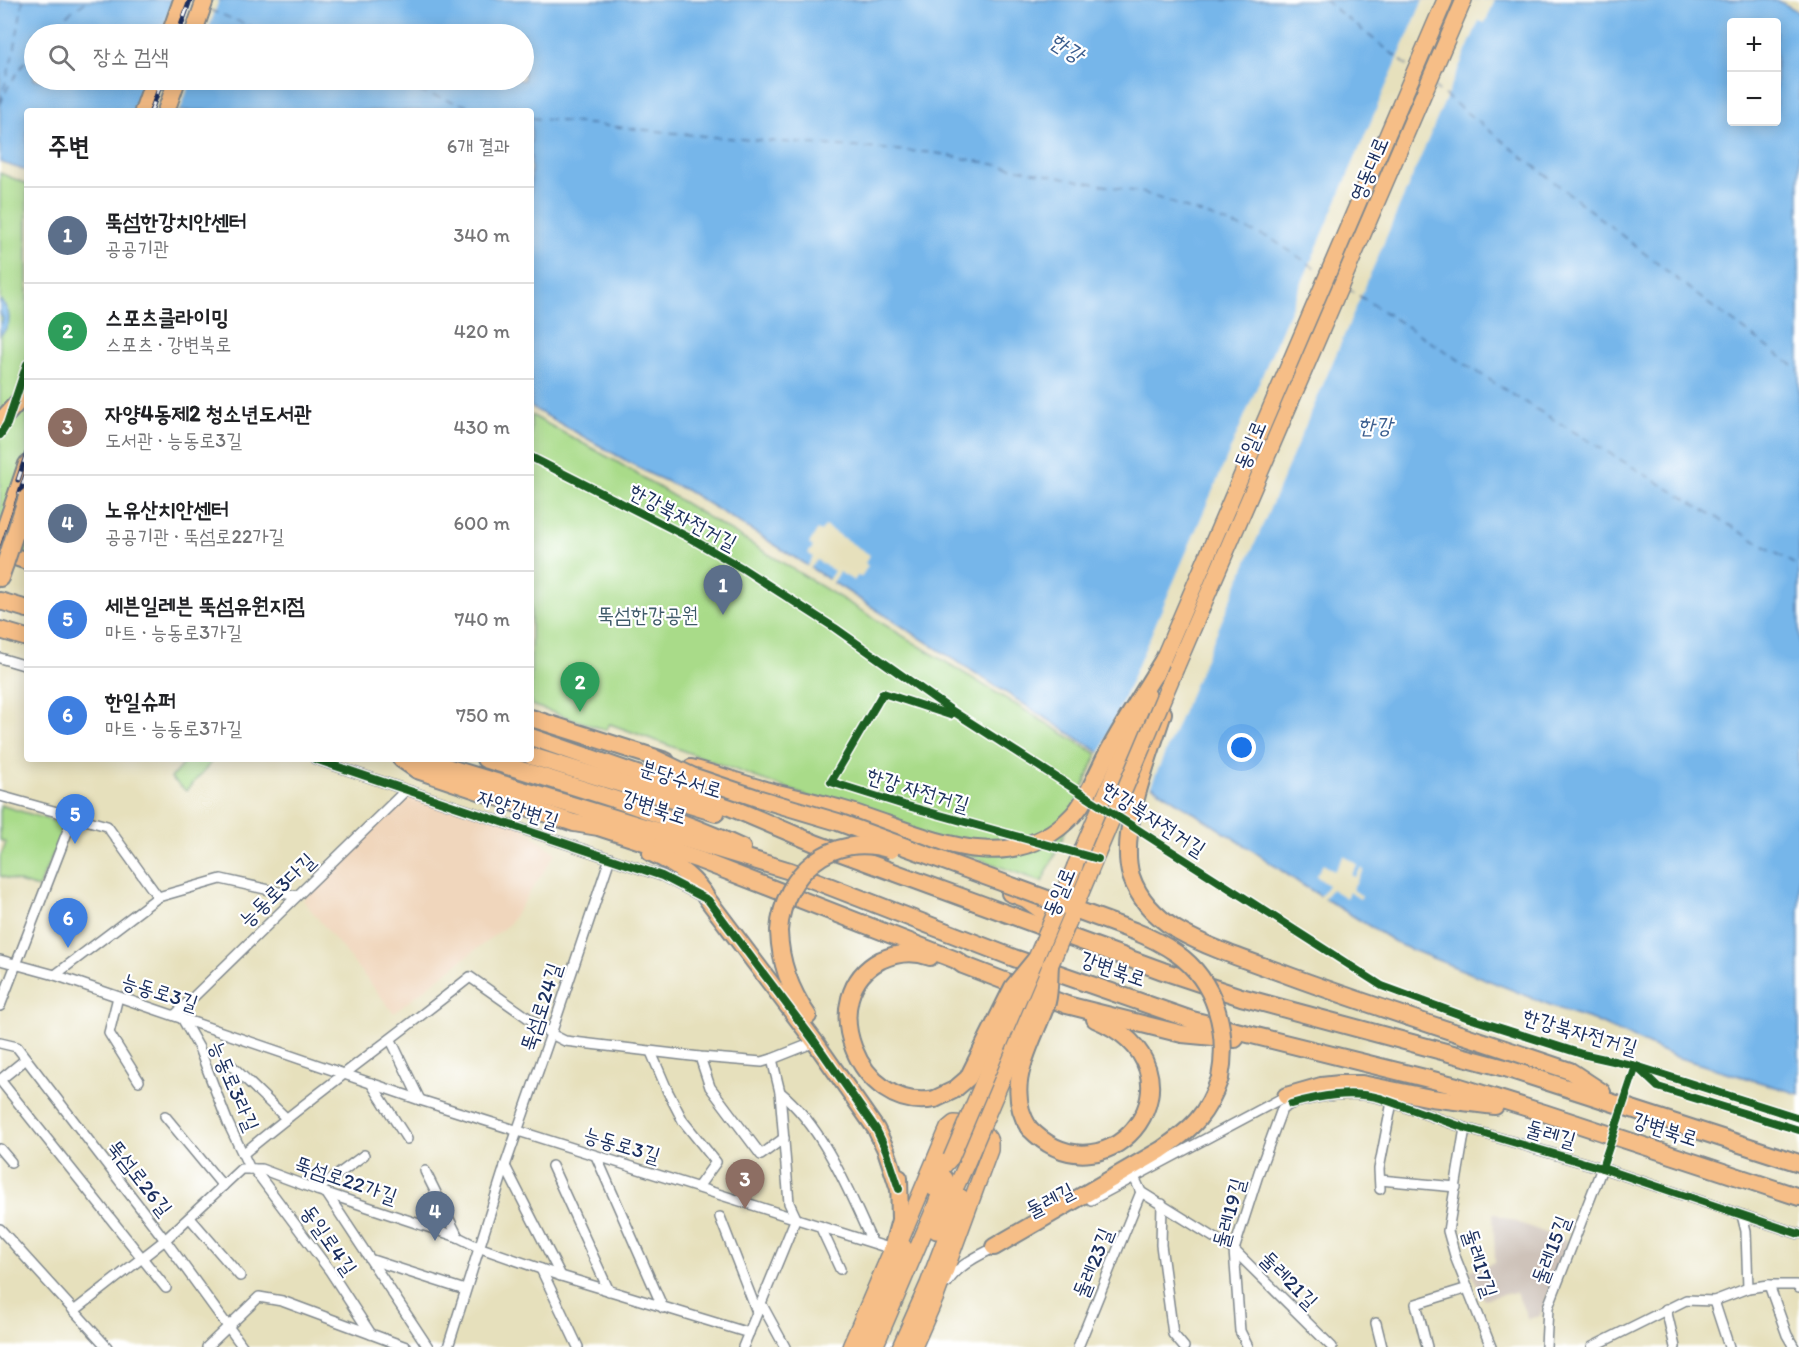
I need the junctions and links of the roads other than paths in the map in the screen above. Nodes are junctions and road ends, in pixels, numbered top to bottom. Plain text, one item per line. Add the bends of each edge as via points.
1 (182, 0) edge
2 (204, 0) edge
3 (1445, 0) edge
4 (1464, 0) edge
5 (174, 24) edge
6 (196, 24) edge
7 (150, 90) edge
8 (173, 90) edge
9 (144, 108) edge
10 (167, 108) edge
11 (1297, 345) joint
12 (1312, 354) joint
13 (24, 393) edge
14 (0, 422) edge
15 (24, 473) edge
16 (24, 506) edge
17 (0, 543) edge
18 (0, 552) edge
19 (24, 560) edge
20 (0, 578) edge
21 (0, 601) edge
22 (24, 608) edge
23 (0, 630) edge
24 (24, 637) edge
25 (0, 658) edge
26 (24, 665) edge
27 (1169, 665) junction
28 (534, 719) edge
29 (534, 738) edge
30 (534, 757) edge
31 (654, 758) junction
32 (323, 762) edge
33 (405, 762) edge
34 (430, 762) edge
35 (494, 762) edge
36 (405, 791) junction
37 (0, 796) edge
38 (73, 817) junction
39 (574, 823) junction
40 (817, 844) junction
41 (610, 858) junction
42 (790, 871) junction
43 (296, 896) junction
44 (158, 897) junction
45 (708, 900) junction
46 (1089, 945) junction
47 (0, 960) edge
48 (1043, 963) junction
49 (15, 964) junction
50 (963, 965) junction
51 (55, 975) junction
52 (118, 997) junction
53 (1067, 1005) junction
54 (0, 1006) edge
55 (179, 1017) junction
56 (551, 1034) junction
57 (392, 1040) junction
58 (815, 1042) junction
59 (0, 1043) edge
60 (1285, 1044) junction
61 (651, 1052) junction
62 (700, 1057) junction
63 (26, 1059) junction
64 (772, 1059) junction
65 (231, 1065) dead end
66 (342, 1074) junction
67 (139, 1081) dead end
68 (371, 1083) junction
69 (780, 1092) junction
70 (420, 1100) junction
71 (1288, 1100) junction
72 (1392, 1102) junction
73 (1620, 1104) junction
74 (1544, 1113) junction
75 (165, 1116) dead end
76 (286, 1118) junction
77 (1465, 1128) junction
78 (518, 1132) junction
79 (784, 1138) junction
80 (407, 1139) dead end
81 (0, 1149) edge
82 (243, 1154) junction
83 (364, 1155) dead end
84 (596, 1156) junction
85 (951, 1158) junction
86 (11, 1162) dead end
87 (1799, 1163) edge
88 (966, 1165) junction
89 (505, 1166) junction
90 (552, 1167) dead end
91 (1602, 1168) junction
92 (248, 1169) junction
93 (425, 1171) dead end
94 (1134, 1178) junction
95 (223, 1186) junction
96 (698, 1187) junction
97 (1456, 1187) junction
98 (899, 1189) junction
99 (322, 1192) junction
100 (1141, 1192) junction
101 (1799, 1197) edge
102 (1162, 1204) junction
103 (1742, 1215) junction
104 (720, 1217) dead end
105 (190, 1218) junction
106 (796, 1218) junction
107 (820, 1226) junction
108 (0, 1229) edge
109 (1799, 1234) edge
110 (458, 1237) junction
111 (165, 1240) junction
112 (872, 1242) junction
113 (478, 1247) junction
114 (994, 1247) junction
115 (892, 1249) junction
116 (1234, 1250) junction
117 (142, 1258) junction
118 (372, 1260) junction
119 (541, 1269) junction
120 (840, 1269) dead end
121 (240, 1276) dead end
122 (561, 1276) junction
123 (1770, 1285) junction
124 (166, 1288) dead end
125 (1468, 1288) junction
126 (1748, 1288) junction
127 (1799, 1288) edge
128 (465, 1290) junction
129 (609, 1291) junction
130 (936, 1297) junction
131 (1714, 1301) junction
132 (663, 1308) junction
133 (759, 1308) junction
134 (1666, 1309) junction
135 (74, 1311) junction
136 (1376, 1323) dead end
137 (228, 1327) junction
138 (749, 1333) junction
139 (371, 1334) junction
140 (107, 1347) edge
141 (207, 1347) edge
142 (243, 1347) edge
143 (406, 1347) edge
144 (428, 1347) edge
145 (448, 1347) edge
146 (578, 1347) edge
147 (743, 1347) edge
148 (784, 1347) edge
149 (850, 1347) edge
150 (863, 1347) edge
151 (875, 1347) edge
152 (887, 1347) edge
153 (900, 1347) edge
154 (914, 1347) edge
155 (1078, 1347) edge
156 (1184, 1347) edge
157 (1248, 1347) edge
158 (1332, 1347) edge
159 (1382, 1347) edge
160 (1427, 1347) edge
161 (1491, 1347) edge
162 (1546, 1347) edge
163 (1592, 1347) edge
164 (1675, 1347) edge
165 (1729, 1347) edge
166 (1794, 1347) edge

1 - 5 highway
2 - 6 highway
3 - 11 main road, 영동대로
4 - 12 main road, 영동대로
7 - 9 highway
8 - 10 highway
11 - 27 main road, 동일로
12 - 27 main road, 동일로
13 - 14 highway
15 - 17 highway
16 - 20 highway, bridge
18 - 19 highway
21 - 22 highway
23 - 24 highway
25 - 26 street
27 - 31 highway, bridge via 1119,731 1074,814 1055,831 1017,848 962,848 845,810
27 - 48 main road, 동일로, bridge
27 - 73 highway, bridge via 1127,840 1132,877 1154,914 1176,929 1231,954 1570,1071
28 - 31 highway
29 - 40 highway, 강변북로 via 720,803
30 - 40 highway, 분당수서로
31 - 114 highway, bridge via 692,776 838,822 1134,931 1177,953 1205,985 1216,1006 1224,1045 1220,1078 1212,1101 1199,1118 1161,1150
32 - 36 street, 자양강변길
33 - 39 highway via 417,770
34 - 42 highway, 강변북로
35 - 42 highway, 분당수서로 via 707,832
36 - 41 street, 자양강변길
36 - 43 street, 능동로3다길
37 - 38 street
38 - 44 street via 106,826
38 - 49 street
39 - 45 highway via 662,858 700,886
39 - 50 highway via 699,860
40 - 46 highway, 강변북로
41 - 45 street, 자양강변길 via 662,876
41 - 56 street, 뚝섬로24길
42 - 60 highway, 강변북로 via 1115,994 1192,1020
43 - 44 street via 221,879
43 - 55 street, 능동로3다길
44 - 51 street
45 - 58 highway
46 - 73 highway, 강변북로 via 1241,997 1467,1057
46 - 98 highway, bridge via 1026,899 873,846 831,851 810,864 794,883 783,906 779,931 784,968 794,994 880,1122 895,1156
47 - 49 street, 능동로3길
48 - 50 highway, bridge via 1012,987 968,1078 954,1090 935,1099 915,1101 874,1082 854,1050 849,1025 852,994 861,976 876,963 895,955 926,955
48 - 53 highway, bridge via 1048,999 1018,1077 1018,1099 1024,1120 1045,1143 1075,1154 1096,1153 1130,1134 1144,1113 1150,1090 1147,1066 1135,1046 1113,1029
48 - 85 main road, 동일로, bridge
48 - 88 main road, 동일로, bridge
49 - 51 street, 능동로3길
49 - 54 street
50 - 53 highway
51 - 52 street, 능동로3길
52 - 55 street, 능동로3길
52 - 67 street via 109,1033
53 - 60 highway via 1182,1035
55 - 66 street, 능동로3길
55 - 82 street, 능동로3라길 via 199,1048
56 - 57 street via 470,977
56 - 61 street via 565,1041
56 - 78 street, 뚝섬로24길
57 - 66 street
57 - 70 street
58 - 64 street
58 - 98 highway via 876,1129
59 - 63 street, 뚝섬로26길 via 17,1047
60 - 74 highway, 강변북로 via 1434,1080
61 - 62 street
61 - 96 street via 683,1121 716,1162
62 - 64 street via 762,1062
62 - 79 street via 710,1087 761,1155
63 - 111 street, 뚝섬로26길
63 - 117 street via 0,1080
64 - 69 street
65 - 76 street
66 - 68 street, 능동로3길
66 - 76 street
68 - 70 street, 능동로3길
68 - 80 street
69 - 79 street
69 - 112 street via 832,1159
70 - 78 street, 능동로3길
71 - 72 street, 둘레길 via 1336,1094 1367,1095
71 - 74 highway via 1321,1086 1362,1084
71 - 94 street, 둘레길
71 - 116 street, 둘레19길 via 1258,1172
72 - 77 street, 둘레길
72 - 97 street via 1379,1169 1380,1185
73 - 87 highway, 강변북로
74 - 101 highway, 강변북로
75 - 95 street
76 - 82 street
77 - 91 street, 둘레길
77 - 97 street, 둘레17길
78 - 84 street, 능동로3길
78 - 89 street, 뚝섬로24길
79 - 106 street via 789,1203
81 - 86 street
82 - 92 street, 능동로3라길
83 - 99 street
84 - 96 street, 능동로3길
84 - 132 street
85 - 150 main road via 914,1224
85 - 151 main road via 934,1209
88 - 152 main road, 동일로
88 - 153 main road via 960,1199
89 - 113 street, 뚝섬로24길
89 - 122 street
90 - 129 street
91 - 103 street, 둘레길
91 - 162 street, 둘레15길 via 1548,1307
92 - 95 street
92 - 99 street, 뚝섬로22가길 via 261,1169
92 - 139 street, 동일로4길 via 330,1271
93 - 110 street
94 - 100 street
94 - 114 street, 둘레길
95 - 105 street
96 - 106 street, 능동로3길
97 - 125 street, 둘레17길 via 1448,1231
98 - 115 highway via 900,1220
99 - 110 street, 뚝섬로22가길
99 - 118 street, 동일로4길
100 - 102 street, 둘레21길
100 - 155 street, 둘레23길
102 - 116 street, 둘레21길
102 - 156 street via 1161,1245 1173,1334
103 - 109 street, 둘레길
103 - 126 street
104 - 133 street
105 - 111 street
105 - 121 street
106 - 107 street, 능동로3길
106 - 133 street
107 - 112 street, 능동로3길
107 - 120 street
108 - 135 street
110 - 113 street, 뚝섬로22가길
111 - 117 street
111 - 137 street, 뚝섬로26길
112 - 115 street, 능동로3길
113 - 119 street, 뚝섬로22가길
113 - 128 street, 뚝섬로24길
114 - 130 street, 둘레길 via 964,1264
115 - 130 main road via 900,1242 948,1128 960,1123 986,1134 990,1150
115 - 149 main road
116 - 157 street, 둘레19길 via 1240,1331
116 - 158 street, 둘레21길
117 - 124 street
117 - 135 street
118 - 128 street
118 - 144 street, 동일로4길
119 - 122 street, 뚝섬로22가길
119 - 146 street
122 - 129 street, 뚝섬로22가길
123 - 126 street
123 - 127 street
123 - 166 street
125 - 160 street via 1416,1304
125 - 161 street, 둘레17길
126 - 131 street
128 - 145 street, 뚝섬로24길
129 - 132 street, 뚝섬로22가길
130 - 154 main road
131 - 134 street via 1686,1300
131 - 165 street
132 - 138 street, 뚝섬로22가길
133 - 138 street
133 - 148 street
134 - 163 street
134 - 164 street
135 - 140 street
136 - 159 street
137 - 139 street via 259,1297 282,1301
137 - 141 street
137 - 142 street, 뚝섬로26길
138 - 147 street
139 - 143 street

